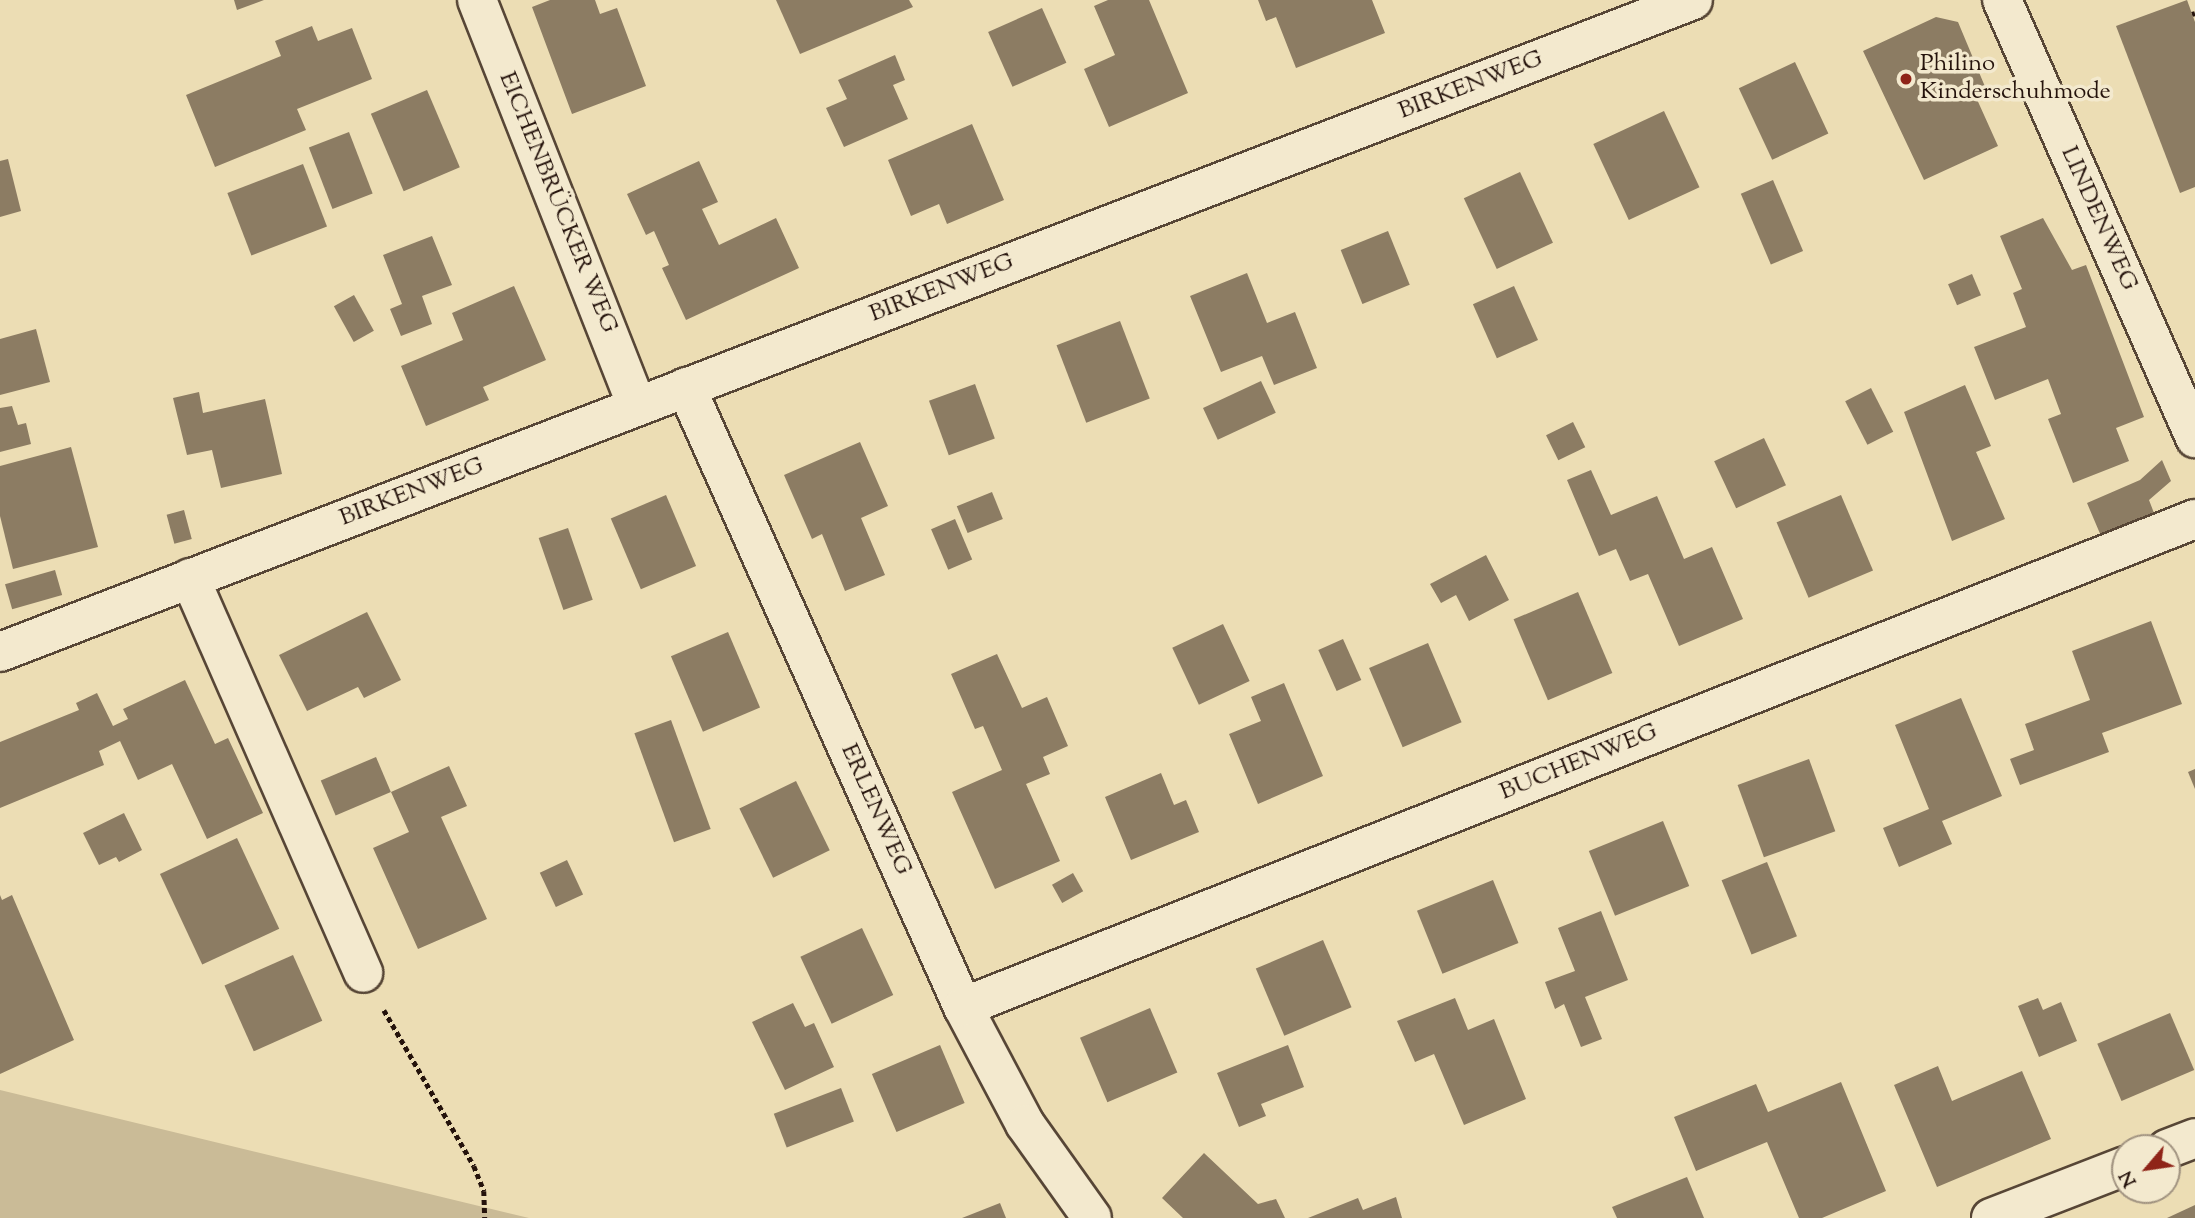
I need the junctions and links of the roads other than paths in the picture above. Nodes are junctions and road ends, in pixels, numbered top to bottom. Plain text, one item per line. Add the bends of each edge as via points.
1 (477, 0) edge
2 (1693, 0) edge
3 (2002, 0) edge
4 (686, 387) junction
5 (637, 406) junction
6 (2195, 438) edge
7 (2195, 519) edge
8 (190, 578) junction
9 (0, 652) edge
10 (363, 974) road end
11 (963, 1007) junction
12 (2111, 1171) edge
13 (1092, 1218) edge
14 (1991, 1218) edge

1 - 5 street, EICHENBRÜCKER WEG
2 - 4 street, BIRKENWEG
3 - 6 street, LINDENWEG
4 - 5 street, BIRKENWEG
4 - 11 street, ERLENWEG
5 - 8 street, BIRKENWEG
7 - 11 street, BUCHENWEG
8 - 9 street, BIRKENWEG
8 - 10 street
11 - 13 street, ERLENWEG via 1025,1124
12 - 14 street

